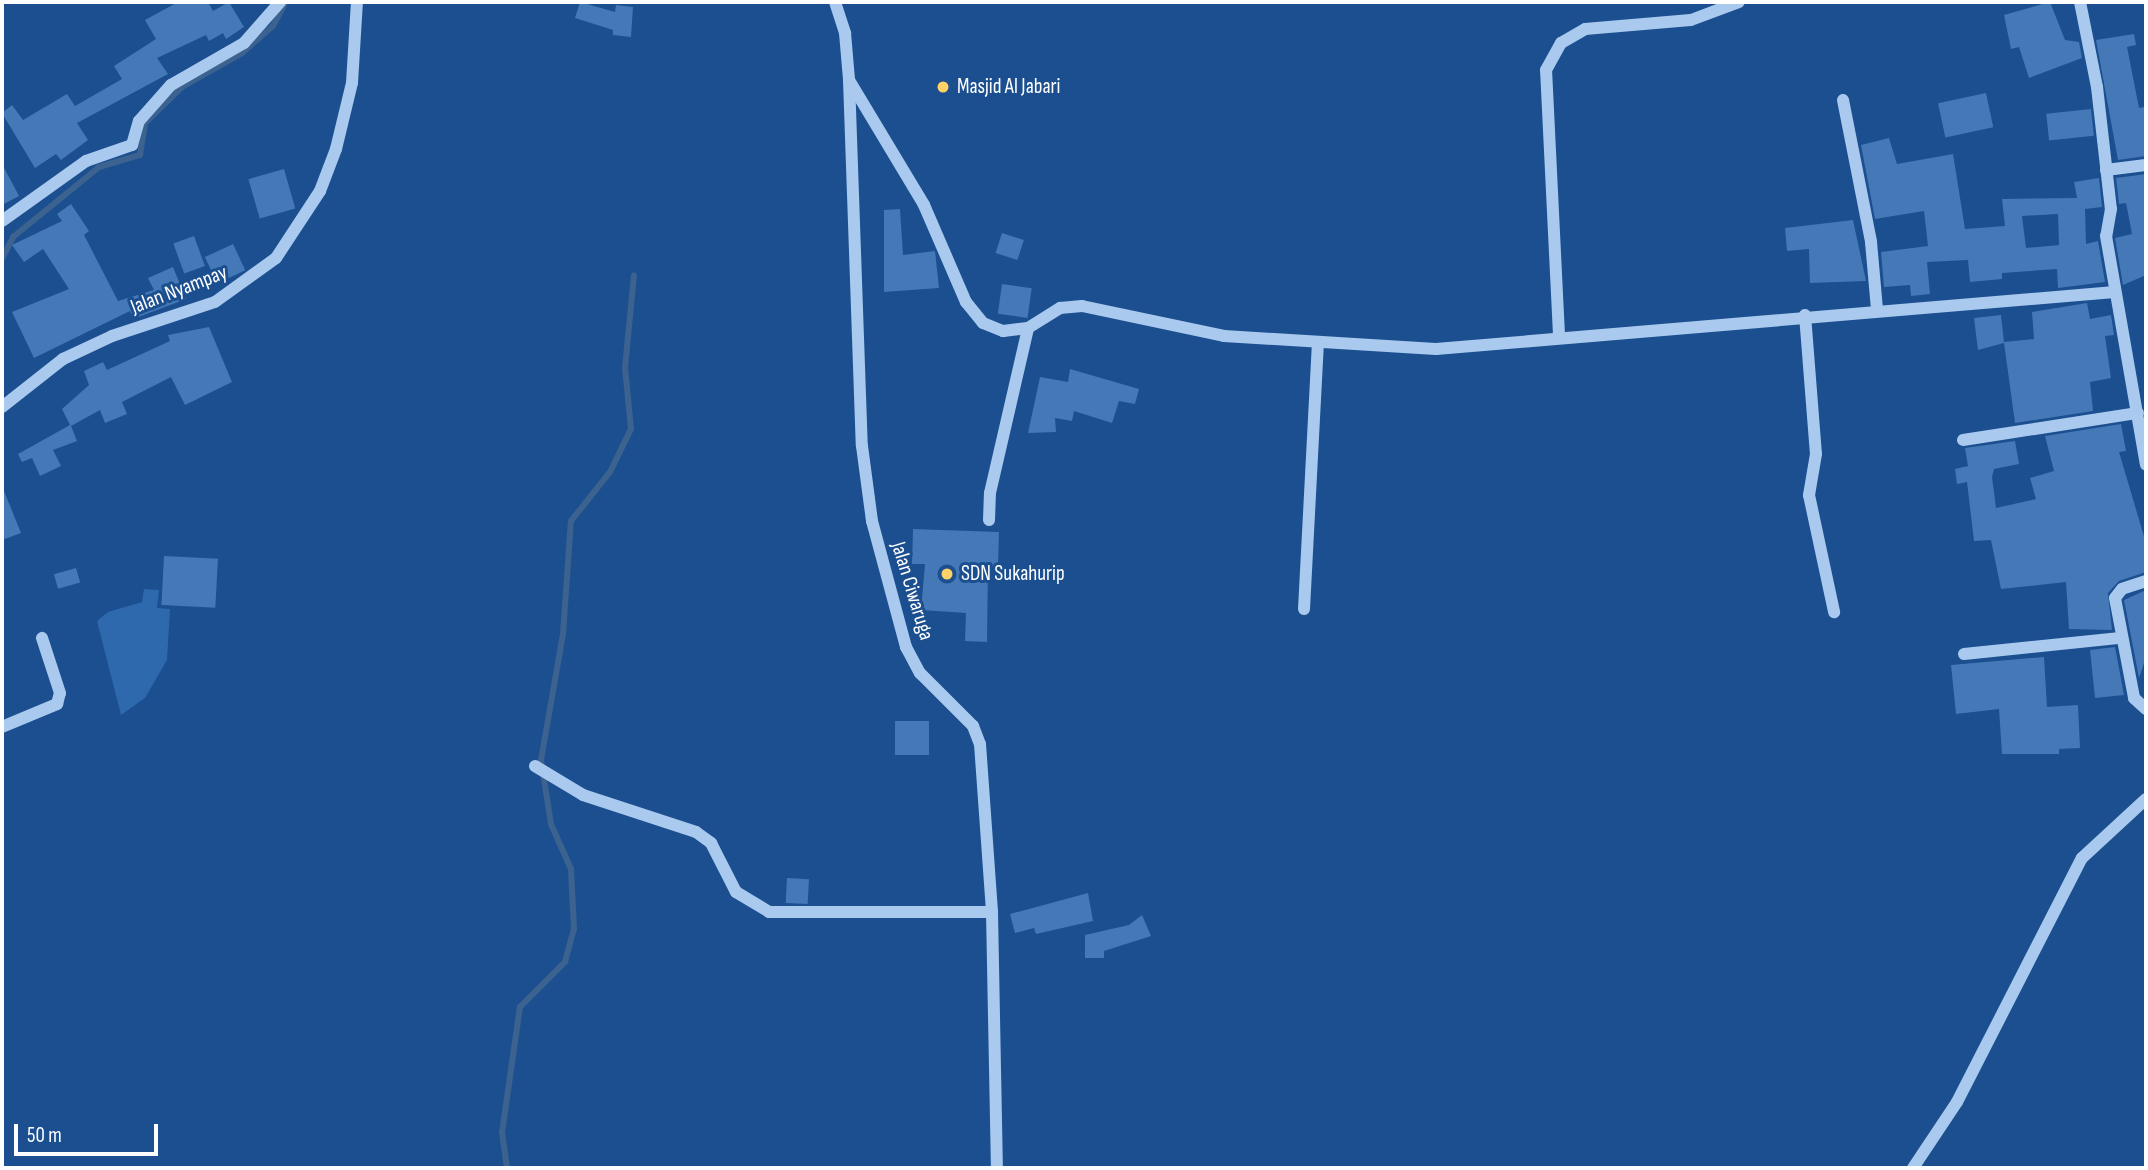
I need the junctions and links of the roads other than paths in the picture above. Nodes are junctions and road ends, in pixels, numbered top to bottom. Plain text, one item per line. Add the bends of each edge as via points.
1 (280, 2) edge
2 (357, 2) edge
3 (835, 2) edge
4 (1739, 2) edge
5 (2080, 2) edge
6 (849, 80) junction
7 (1843, 100) dead end
8 (2146, 165) edge
9 (2106, 170) junction
10 (2, 221) edge
11 (2115, 292) junction
12 (1877, 309) junction
13 (1805, 315) junction
14 (1028, 328) junction
15 (1559, 335) junction
16 (1318, 345) junction
17 (2, 407) edge
18 (2137, 413) junction
19 (1963, 440) dead end
20 (2146, 465) edge
21 (989, 520) dead end
22 (2146, 581) edge
23 (1304, 609) dead end
24 (1834, 612) dead end
25 (42, 638) dead end
26 (2120, 638) junction
27 (1964, 654) dead end
28 (2146, 709) edge
29 (2, 727) edge
30 (535, 766) dead end
31 (2146, 799) edge
32 (992, 912) junction
33 (997, 1168) edge
34 (1913, 1168) edge

1 - 10 street via 244,43 171,85 139,121 132,145 86,161
2 - 17 street, Jalan Nyampay via 352,83 336,149 320,191 276,258 215,302 63,359
3 - 6 street, Jalan Ciwaruga via 845,33
4 - 15 street via 1691,20 1585,29 1561,43 1546,70
5 - 9 street
6 - 14 street via 924,205 965,302 984,323 1003,331
6 - 32 street, Jalan Ciwaruga via 862,446 872,521 906,647 920,673 973,726 980,744
7 - 12 street
8 - 9 street
9 - 11 street via 2111,213 2106,236
11 - 12 street
11 - 18 street
12 - 13 street
13 - 15 street
13 - 24 street via 1816,435 1809,495
14 - 16 street via 1060,308 1082,306 1224,336
14 - 21 street via 990,493
15 - 16 street via 1436,349
16 - 23 street
18 - 19 street
18 - 20 street
22 - 26 street via 2117,592
25 - 29 street via 60,693 57,704
26 - 27 street
26 - 28 street via 2134,698
30 - 32 street via 583,795 696,832 711,843 736,892 769,912
31 - 34 street via 2082,858 1957,1102
32 - 33 street, Jalan Ciwaruga

